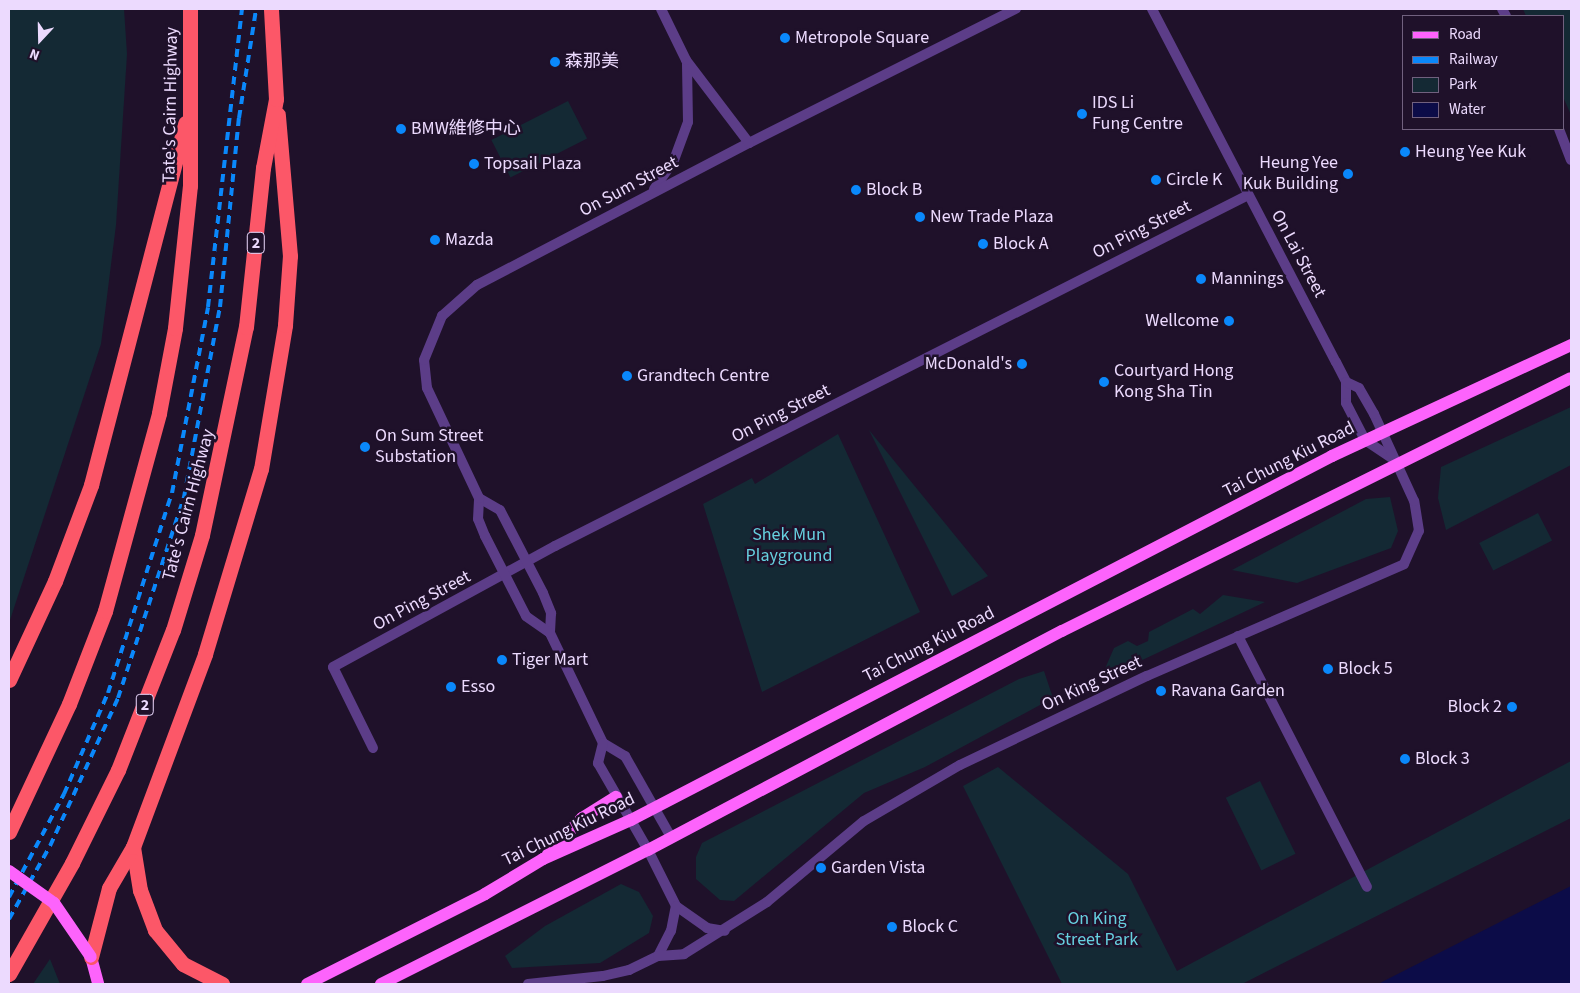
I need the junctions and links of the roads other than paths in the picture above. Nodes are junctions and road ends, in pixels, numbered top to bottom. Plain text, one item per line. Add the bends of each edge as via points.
1 (190, 9) edge
2 (271, 9) edge
3 (661, 9) edge
4 (1016, 9) edge
5 (1152, 9) edge
6 (686, 60) junction
7 (192, 81) junction
8 (276, 99) junction
9 (1558, 130) edge
10 (749, 143) junction
11 (1571, 160) edge
12 (650, 194) junction
13 (1248, 195) junction
14 (1571, 345) edge
15 (1571, 378) edge
16 (1346, 382) junction
17 (1384, 432) junction
18 (1365, 440) junction
19 (1398, 463) junction
20 (479, 498) junction
21 (527, 562) junction
22 (504, 575) junction
23 (550, 633) junction
24 (1238, 636) junction
25 (9, 680) edge
26 (603, 742) junction
27 (374, 748) dead end
28 (616, 797) junction
29 (655, 807) junction
30 (631, 820) junction
31 (9, 832) edge
32 (671, 837) junction
33 (134, 847) junction
34 (648, 850) junction
35 (543, 859) junction
36 (9, 871) edge
37 (1367, 887) dead end
38 (676, 906) junction
39 (725, 931) junction
40 (658, 956) junction
41 (91, 957) junction
42 (9, 974) edge
43 (99, 984) edge
44 (220, 984) edge
45 (307, 984) edge
46 (381, 984) edge
47 (528, 984) edge

1 - 7 highway, Tate's Cairn Highway
2 - 8 highway, Tate's Cairn Highway / 2
3 - 6 street
4 - 10 street, On Sum Street
5 - 13 street, On Lai Street
6 - 10 street
6 - 12 street via 690,101 684,135 674,160
7 - 25 highway via 168,203 100,456 55,581
7 - 31 highway, Tate's Cairn Highway via 180,288 147,465 121,563 89,655
8 - 33 highway via 290,256 274,399 261,469 230,579
8 - 42 highway, Tate's Cairn Highway / 2 via 263,168 246,327 231,416 189,582 118,770 72,863
9 - 11 street
10 - 12 street, On Sum Street
12 - 20 street, On Sum Street via 477,285 452,304 434,330 424,360 427,388
13 - 16 street, On Lai Street
13 - 21 street, On Ping Street
14 - 17 main road, Tai Chung Kiu Road
15 - 19 main road
16 - 17 street, On Lai Street via 1359,388
16 - 18 street, On Lai Street via 1346,403
17 - 18 main road, Tai Chung Kiu Road
17 - 19 street, On Lai Street
18 - 19 street, On Lai Street
18 - 29 main road, Tai Chung Kiu Road
19 - 24 street, On King Street via 1414,501 1419,531 1404,564
19 - 32 main road via 1070,626
20 - 21 street via 500,510
20 - 22 street, On Sum Street via 478,519
21 - 22 street, On Ping Street
21 - 23 street via 551,613
22 - 23 street, On Sum Street via 532,624
22 - 27 street, On Ping Street via 332,667
23 - 26 street
24 - 37 street
24 - 39 street, On King Street via 1003,744 864,821
26 - 28 street via 598,763
26 - 29 street via 625,756
28 - 30 street
28 - 35 main road via 582,818
29 - 30 main road, Tai Chung Kiu Road
29 - 32 street
30 - 34 street
30 - 35 main road, Tai Chung Kiu Road
32 - 34 main road
33 - 41 highway via 114,876 105,898
33 - 44 highway via 142,898 152,925 173,955
34 - 38 street
34 - 46 main road
35 - 45 main road, Tai Chung Kiu Road via 485,894
36 - 41 main road, bridge via 54,903
38 - 39 street via 707,928
38 - 40 street via 671,930
39 - 40 street, On King Street via 684,954
40 - 47 street, On King Street via 629,970
41 - 43 main road

